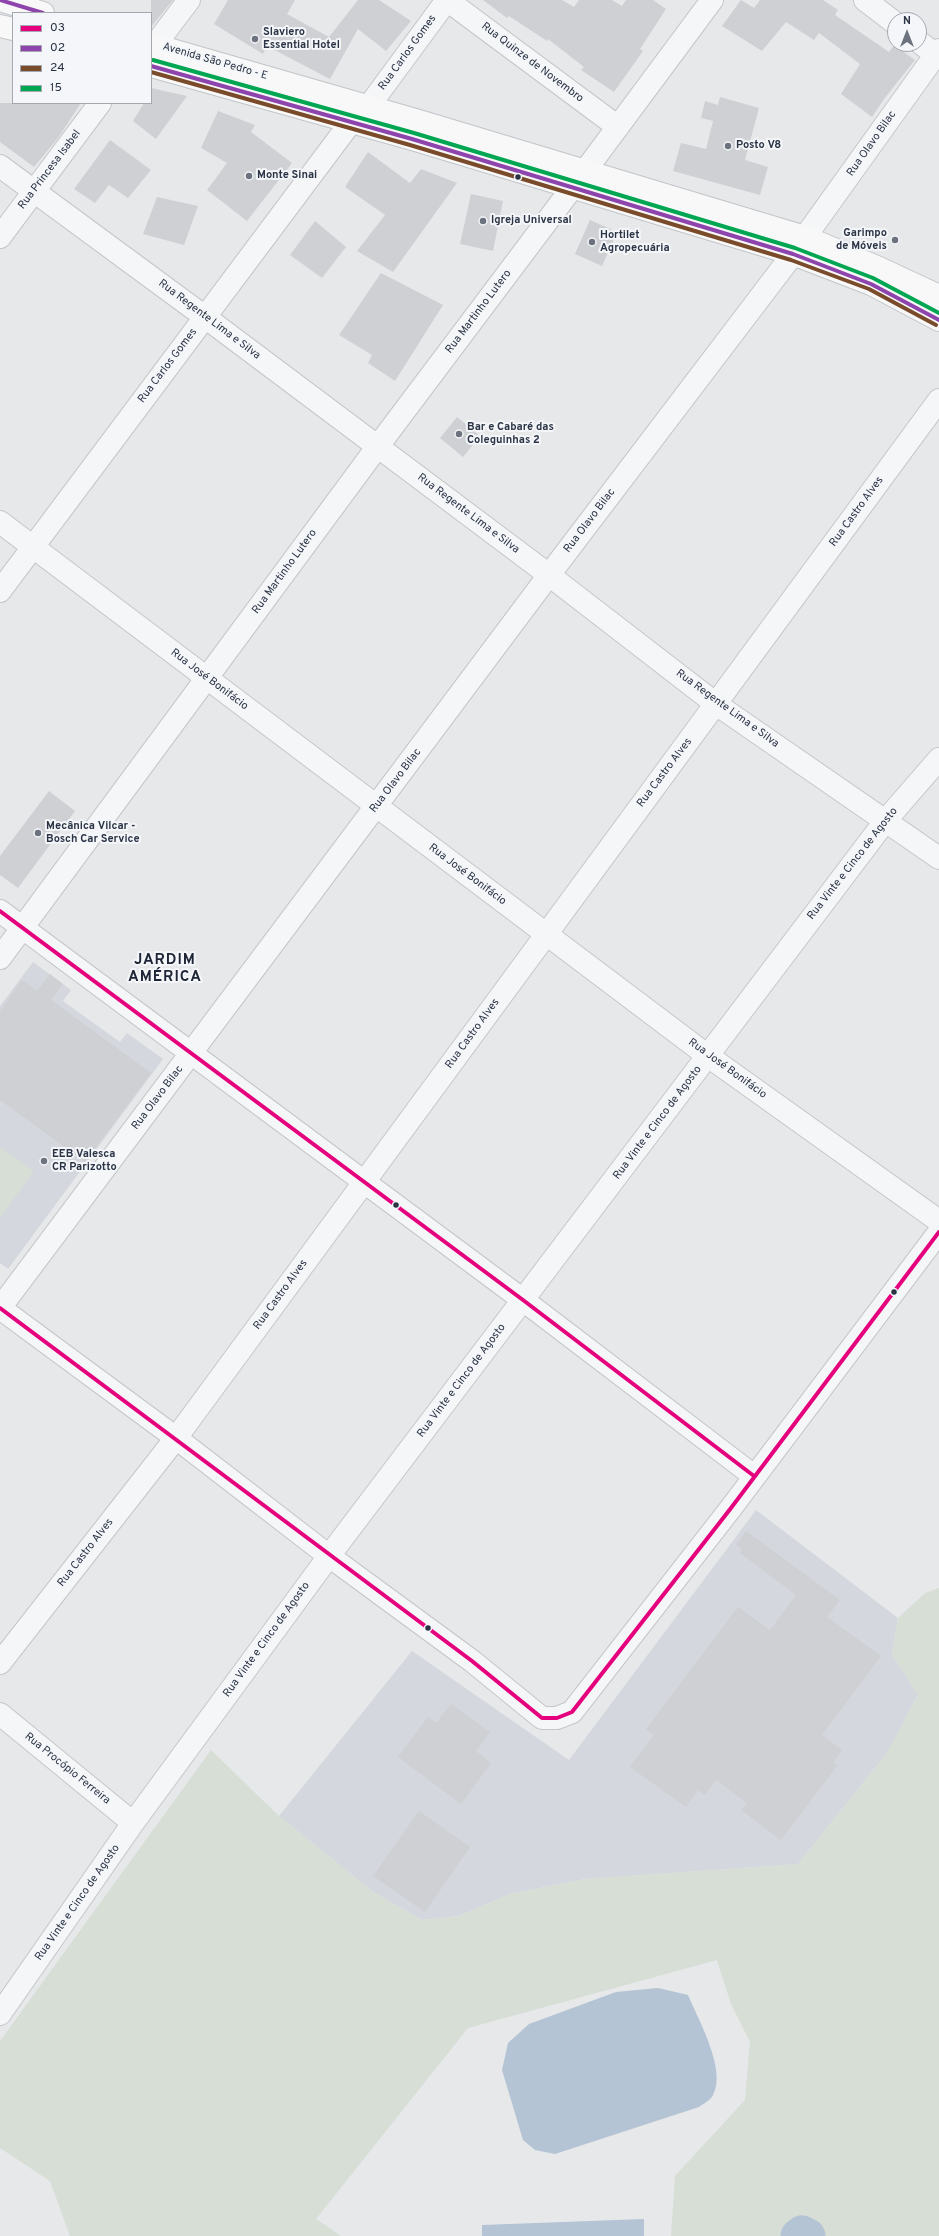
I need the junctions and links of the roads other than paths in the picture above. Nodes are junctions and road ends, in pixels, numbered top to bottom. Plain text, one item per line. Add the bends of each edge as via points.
1 (0, 0) edge
2 (189, 0) edge
3 (447, 0) edge
4 (712, 0) edge
5 (865, 0) edge
6 (40, 12) edge
7 (887, 17) edge
8 (0, 26) edge
9 (12, 29) edge
10 (933, 51) edge
11 (152, 52) edge
12 (99, 104) edge
13 (369, 106) junction
14 (351, 122) junction
15 (618, 127) junction
16 (0, 166) edge
17 (578, 180) junction
18 (34, 191) junction
19 (0, 237) edge
20 (799, 246) junction
21 (939, 296) edge
22 (205, 317) junction
23 (939, 320) edge
24 (939, 400) edge
25 (378, 446) junction
26 (0, 522) edge
27 (33, 547) junction
28 (548, 575) junction
29 (0, 591) edge
30 (207, 678) junction
31 (716, 704) junction
32 (939, 759) edge
33 (377, 806) junction
34 (886, 820) junction
35 (939, 858) edge
36 (0, 911) edge
37 (22, 928) junction
38 (546, 934) junction
39 (0, 958) edge
40 (192, 1054) junction
41 (708, 1056) junction
42 (364, 1182) junction
43 (939, 1221) edge
44 (939, 1232) edge
45 (523, 1300) junction
46 (0, 1308) edge
47 (176, 1438) junction
48 (754, 1476) junction
49 (329, 1556) junction
50 (0, 1663) edge
51 (0, 1714) edge
52 (134, 1823) junction
53 (0, 2014) edge

1 - 6 main road
2 - 11 street
3 - 13 street, Rua Carlos Gomes
3 - 15 street, Rua Quinze de Novembro
4 - 15 street, Rua Martinho Lutero
5 - 7 street
8 - 9 main road
10 - 20 street, Rua Olavo Bilac
11 - 13 main road, Avenida São Pedro - E
11 - 14 main road, Avenida São Pedro - E
12 - 18 street, Rua Princesa Isabel
13 - 17 main road, Avenida São Pedro - E
14 - 17 main road, Avenida São Pedro - E
14 - 22 street, Rua Carlos Gomes
15 - 17 street, Rua Martinho Lutero
16 - 18 street, Rua Regente Lima e Silva
17 - 20 main road, Avenida São Pedro - E
17 - 25 street, Rua Martinho Lutero
18 - 19 street, Rua Princesa Isabel
18 - 22 street, Rua Regente Lima e Silva
20 - 21 main road, Avenida São Pedro - E via 866,262
20 - 23 main road, Avenida São Pedro - E
20 - 28 street, Rua Olavo Bilac
22 - 25 street, Rua Regente Lima e Silva
22 - 27 street, Rua Carlos Gomes
24 - 31 street, Rua Castro Alves
25 - 28 street, Rua Regente Lima e Silva
25 - 30 street, Rua Martinho Lutero
26 - 27 street, Rua José Bonifácio
27 - 29 street, Rua Carlos Gomes
27 - 30 street, Rua José Bonifácio
28 - 31 street, Rua Regente Lima e Silva
28 - 33 street, Rua Olavo Bilac
30 - 33 street, Rua José Bonifácio
30 - 37 street, Rua Martinho Lutero
31 - 34 street, Rua Regente Lima e Silva
31 - 38 street, Rua Castro Alves
32 - 34 street, Rua Vinte e Cinco de Agosto
33 - 38 street, Rua José Bonifácio
33 - 40 street, Rua Olavo Bilac
34 - 35 street, Rua Regente Lima e Silva
34 - 41 street, Rua Vinte e Cinco de Agosto
36 - 37 street
37 - 39 street, Rua Martinho Lutero
37 - 40 street
38 - 41 street, Rua José Bonifácio
38 - 42 street, Rua Castro Alves
40 - 42 street
40 - 46 street, Rua Olavo Bilac
41 - 43 street, Rua José Bonifácio
41 - 45 street, Rua Vinte e Cinco de Agosto
42 - 45 street
42 - 47 street, Rua Castro Alves
44 - 48 street
45 - 48 street
45 - 49 street, Rua Vinte e Cinco de Agosto
46 - 47 street
47 - 49 street
47 - 50 street, Rua Castro Alves
48 - 49 street via 572,1712 557,1718 542,1718 466,1656
49 - 52 street, Rua Vinte e Cinco de Agosto
51 - 52 street, Rua Procópio Ferreira
52 - 53 street, Rua Vinte e Cinco de Agosto

